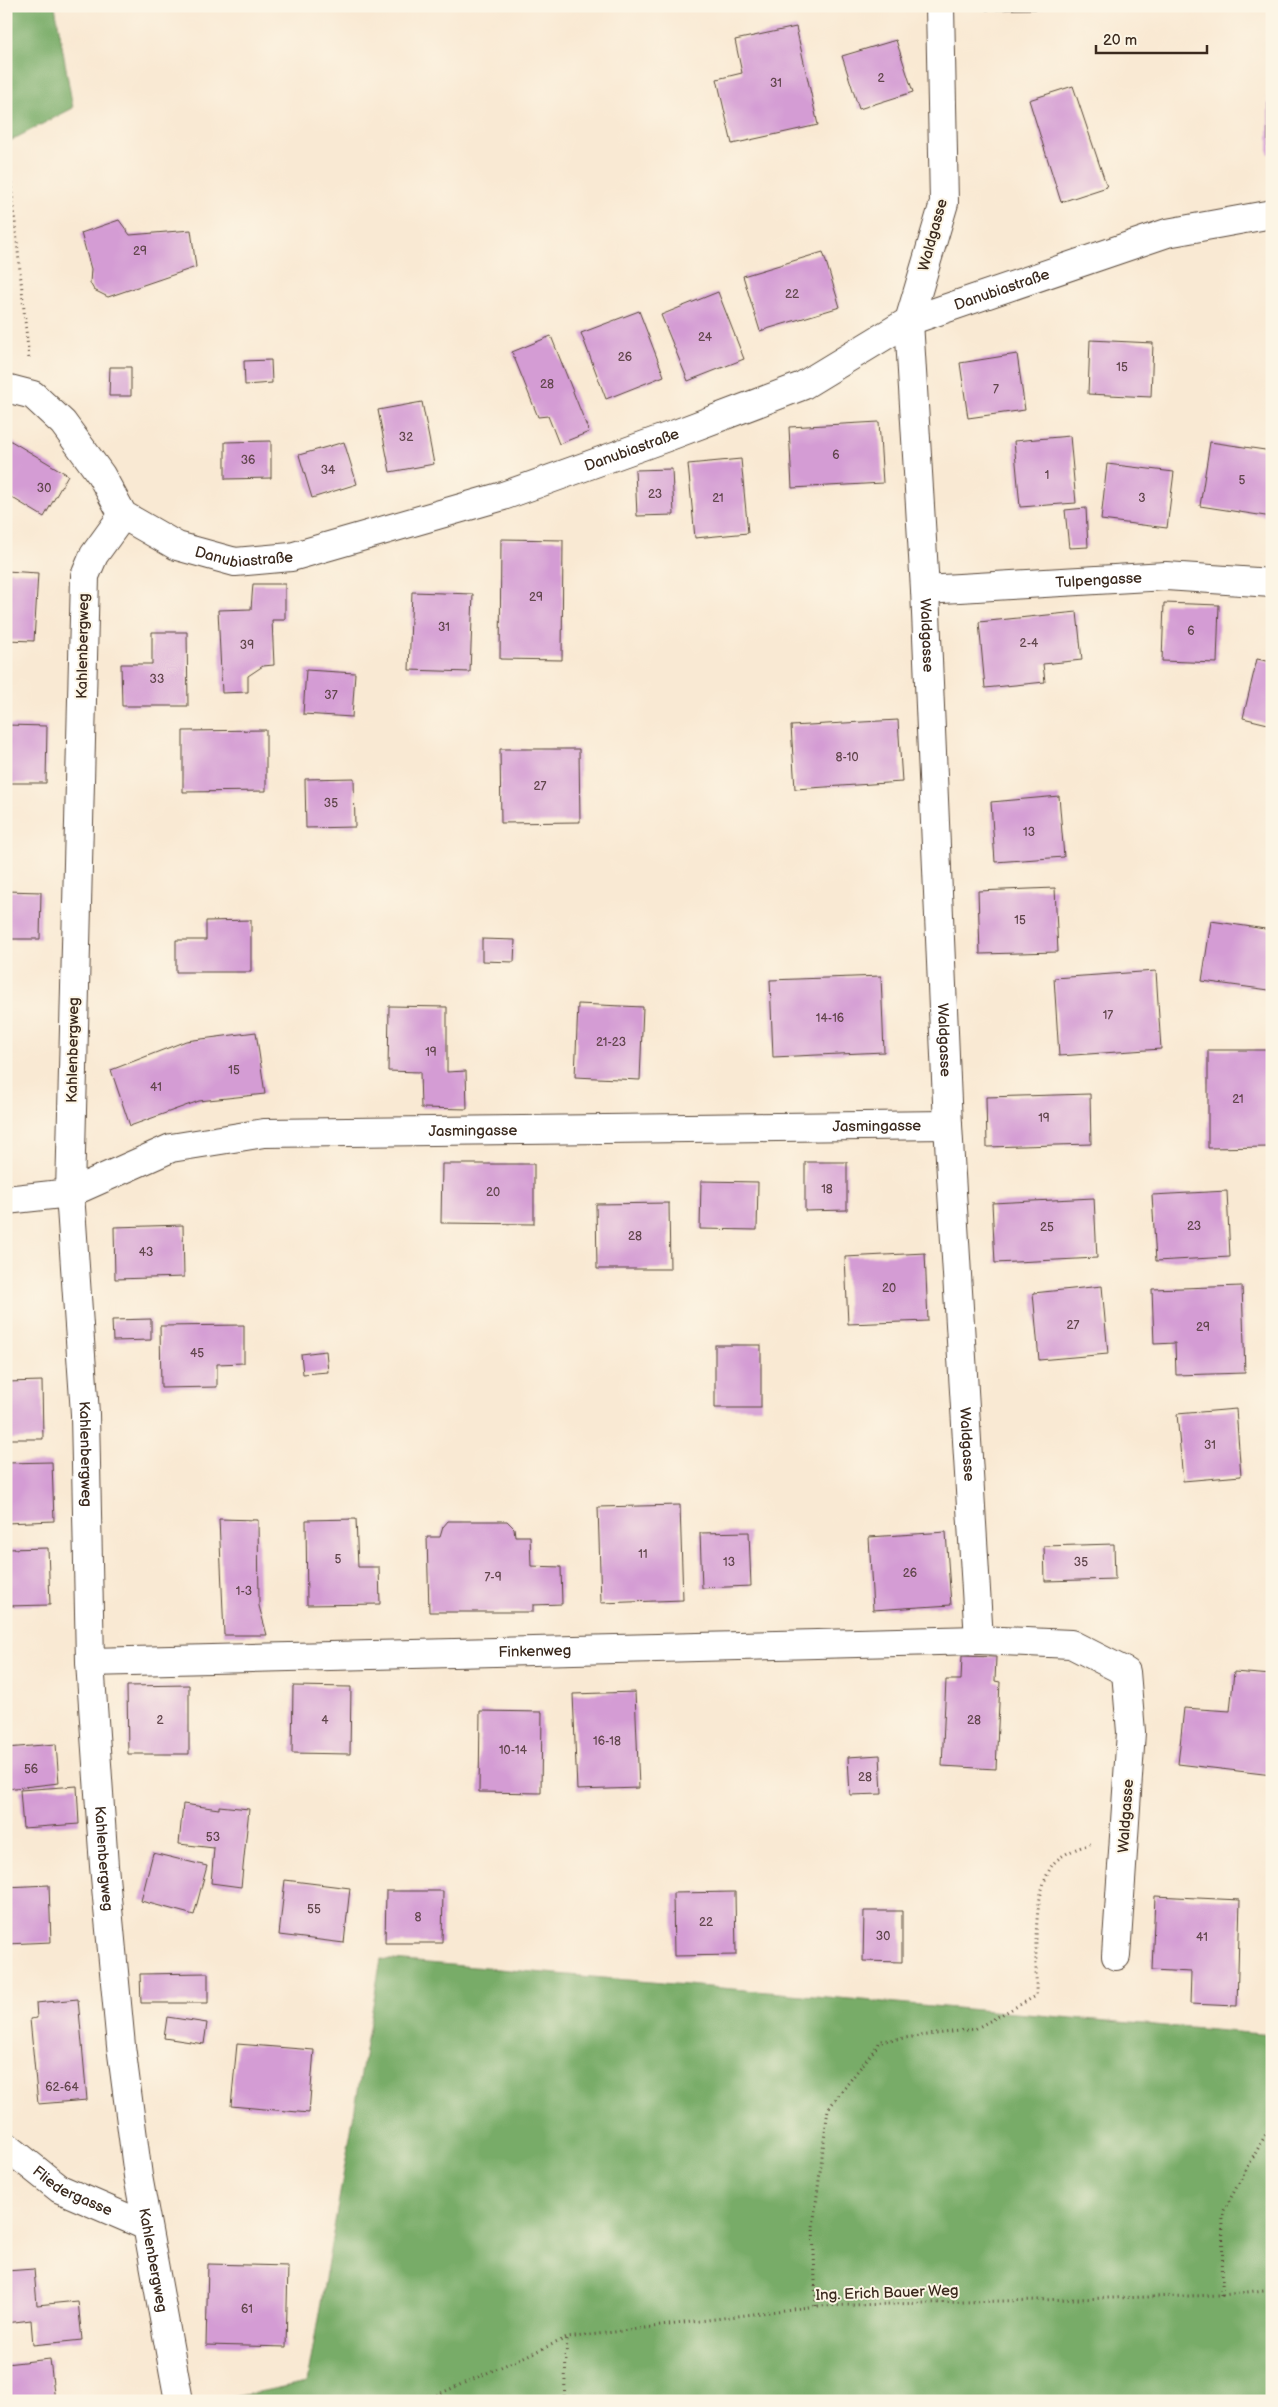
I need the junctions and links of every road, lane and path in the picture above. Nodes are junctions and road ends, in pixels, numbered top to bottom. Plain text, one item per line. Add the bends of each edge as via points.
1 (940, 6) edge
2 (6, 133) edge
3 (1272, 214) edge
4 (909, 321) junction
5 (30, 360) dead end
6 (6, 388) edge
7 (123, 515) junction
8 (1272, 583) edge
9 (925, 590) junction
10 (948, 1125) junction
11 (70, 1193) junction
12 (6, 1200) edge
13 (979, 1640) junction
14 (90, 1662) junction
15 (1124, 1835) junction
16 (1116, 1956) dead end
17 (1272, 2123) edge
18 (6, 2146) edge
19 (146, 2226) junction
20 (1272, 2289) edge
21 (1222, 2295) junction
22 (816, 2306) junction
23 (567, 2338) junction
24 (179, 2401) edge
25 (423, 2401) edge
26 (564, 2401) edge

1 - 4 street, Waldgasse via 944,203
2 - 5 path
3 - 4 street, Danubiastraße via 1167,234
4 - 7 street, Danubiastraße via 802,386 502,496 292,557 234,562 177,546
4 - 9 street, Waldgasse
6 - 7 street via 33,396 63,423 101,476
7 - 11 street, Kahlenbergweg via 94,555 85,576
8 - 9 street, Tulpengasse via 1166,576
9 - 10 street, Waldgasse
10 - 11 street, Jasmingasse via 264,1133 171,1148
10 - 13 street, Waldgasse
11 - 12 street, Jasmingasse
11 - 14 street, Kahlenbergweg via 85,1414
13 - 14 street, Finkenweg
13 - 15 street, Waldgasse via 1071,1644 1126,1672 1131,1732
14 - 19 street, Kahlenbergweg via 121,2046
15 - 16 street, Waldgasse
15 - 22 path via 1075,1849 1052,1866 1038,1899 1036,1996 975,2030 881,2042 828,2109 813,2227
17 - 21 path via 1223,2212
18 - 19 street, Fliedergasse via 60,2189
19 - 24 street, Kahlenbergweg
20 - 21 path, Ing. Erich Bauer Weg
21 - 22 path, Ing. Erich Bauer Weg
22 - 23 path, Ing. Erich Bauer Weg
23 - 25 path, Ing. Erich Bauer Weg
23 - 26 path

